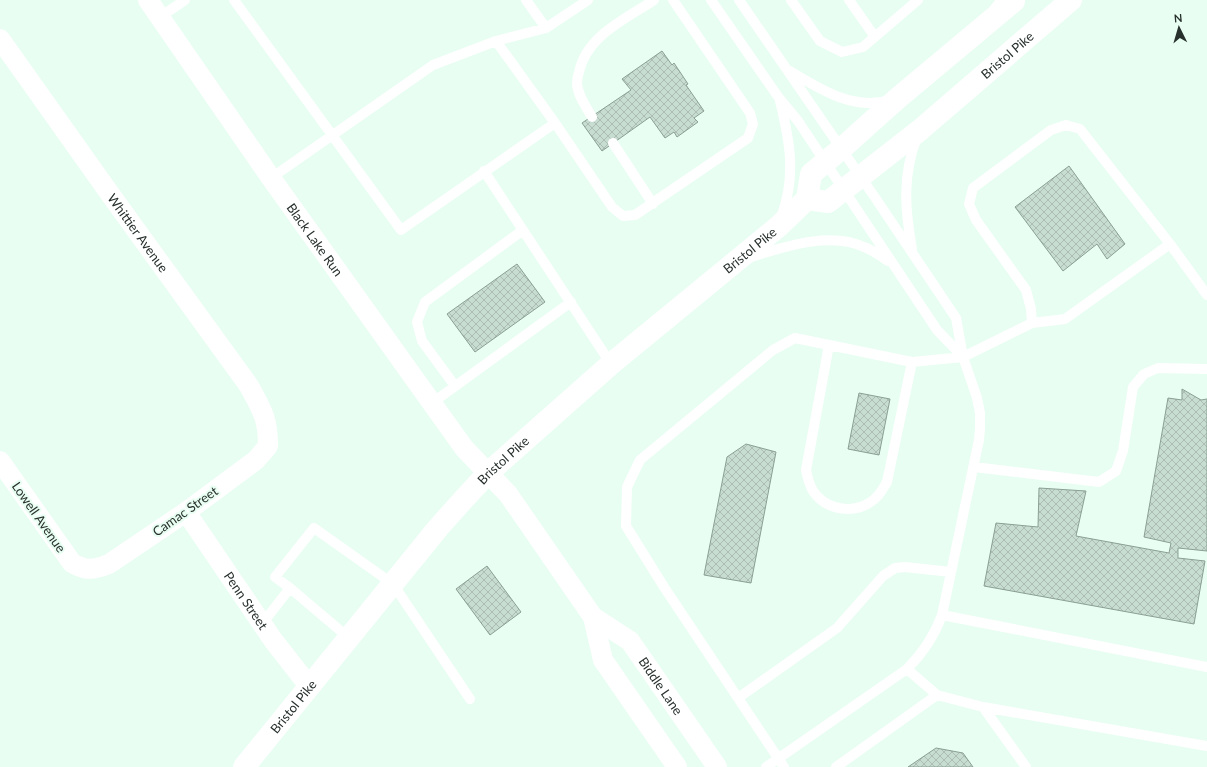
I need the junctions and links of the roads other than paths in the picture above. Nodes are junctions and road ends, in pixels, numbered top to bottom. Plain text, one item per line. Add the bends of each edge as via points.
1 (148, 0) edge
2 (185, 0) edge
3 (234, 0) edge
4 (526, 0) edge
5 (588, 0) edge
6 (654, 0) edge
7 (673, 0) edge
8 (711, 0) edge
9 (739, 0) edge
10 (791, 0) edge
11 (849, 0) edge
12 (918, 0) edge
13 (1071, 0) edge
14 (1008, 4) edge
15 (160, 17) junction
16 (546, 28) junction
17 (875, 37) junction
18 (0, 39) edge
19 (496, 41) junction
20 (787, 68) junction
21 (779, 98) junction
22 (898, 98) junction
23 (592, 117) dead end
24 (555, 124) junction
25 (920, 130) junction
26 (332, 135) junction
27 (613, 143) dead end
28 (833, 155) junction
29 (484, 172) junction
30 (861, 176) junction
31 (271, 178) junction
32 (844, 190) junction
33 (807, 199) junction
34 (653, 204) junction
35 (779, 226) junction
36 (523, 230) junction
37 (1170, 244) junction
38 (912, 253) junction
39 (735, 262) junction
40 (893, 264) junction
41 (1207, 295) edge
42 (571, 302) junction
43 (1032, 323) junction
44 (829, 345) junction
45 (963, 357) junction
46 (912, 362) junction
47 (612, 364) junction
48 (1207, 369) edge
49 (455, 386) junction
50 (432, 403) junction
51 (268, 430) joint
52 (0, 461) edge
53 (974, 467) junction
54 (488, 473) junction
55 (186, 512) junction
56 (81, 568) joint
57 (951, 572) junction
58 (392, 584) junction
59 (290, 588) junction
60 (942, 615) junction
61 (593, 617) junction
62 (262, 624) junction
63 (349, 638) junction
64 (1207, 667) edge
65 (907, 669) junction
66 (310, 686) junction
67 (937, 694) junction
68 (470, 698) dead end
69 (738, 698) junction
70 (982, 707) junction
71 (1207, 746) edge
72 (781, 763) edge
73 (679, 765) edge
74 (244, 767) edge
75 (717, 767) edge
76 (766, 767) edge
77 (836, 767) edge
78 (1026, 767) edge

1 - 15 street, Black Lake Run
2 - 15 lane
3 - 26 lane
4 - 16 lane
5 - 16 lane
6 - 23 lane via 605,32 591,46 581,64 577,83 581,99
7 - 34 lane via 750,113 753,124 748,138
8 - 21 lane
9 - 20 lane
10 - 17 lane via 820,41 842,52 863,47
11 - 17 lane
12 - 17 lane
13 - 25 main road, Bristol Pike
14 - 22 main road
15 - 31 street, Black Lake Run
16 - 19 lane
18 - 51 street, Whittier Avenue via 249,386 264,415
19 - 24 lane
19 - 26 lane via 433,65
20 - 22 lane via 818,88 844,100 872,103
20 - 28 lane
21 - 28 lane via 798,121
21 - 35 lane via 790,145 791,174
22 - 28 main road
24 - 29 lane
24 - 34 lane via 612,207 622,216 635,215
25 - 30 main road, Bristol Pike
25 - 38 lane via 912,152 906,189 907,224
26 - 29 lane via 401,230
26 - 31 lane
27 - 34 lane
28 - 30 lane
28 - 32 lane
28 - 33 main road via 811,174
29 - 36 lane
30 - 32 main road, Bristol Pike
30 - 38 lane
31 - 50 street, Black Lake Run
32 - 33 main road, Bristol Pike via 828,202
32 - 40 lane
33 - 35 main road, Bristol Pike
35 - 39 main road, Bristol Pike
36 - 42 lane
36 - 49 lane via 425,302 417,322 422,341
37 - 41 lane
37 - 43 lane via 1065,319
37 - 43 lane via 1080,129 1066,125 1051,130 973,188 969,204 976,220 1026,290
38 - 45 lane via 956,318
39 - 40 lane via 784,247 837,241 864,246
39 - 47 main road, Bristol Pike
40 - 45 lane via 937,330
42 - 47 lane
42 - 49 lane
43 - 45 lane
44 - 46 lane
44 - 46 lane via 806,470 817,496 828,505 842,509 870,503 880,494 887,482
44 - 69 lane via 795,338 773,350 640,460 627,487 626,526
45 - 46 lane
45 - 53 lane via 980,413
47 - 54 main road, Bristol Pike
48 - 53 lane via 1158,368 1144,374 1133,387 1123,451 1116,471 1099,482
49 - 50 lane
50 - 54 street, Black Lake Run via 464,448
51 - 55 street, Camac Street via 268,446 256,460
52 - 56 street, Lowell Avenue via 72,563
53 - 57 lane
54 - 58 main road, Bristol Pike
54 - 61 street, Biddle Lane via 508,494
55 - 56 street, Camac Street via 109,564 99,568
55 - 62 street, Penn Street
57 - 60 lane
57 - 69 lane via 895,568 883,576 837,628
58 - 59 lane via 314,528 276,577
58 - 63 main road, Bristol Pike
58 - 68 lane
59 - 62 lane
59 - 63 lane
60 - 64 lane
60 - 65 lane via 930,642
61 - 73 street, Biddle Lane via 603,660
61 - 75 street, Biddle Lane via 630,641
62 - 66 street, Penn Street
63 - 66 main road, Bristol Pike
65 - 67 lane
65 - 72 lane
66 - 74 main road, Bristol Pike
67 - 70 lane
67 - 77 lane
69 - 72 lane
70 - 71 lane
70 - 78 lane
72 - 76 lane

